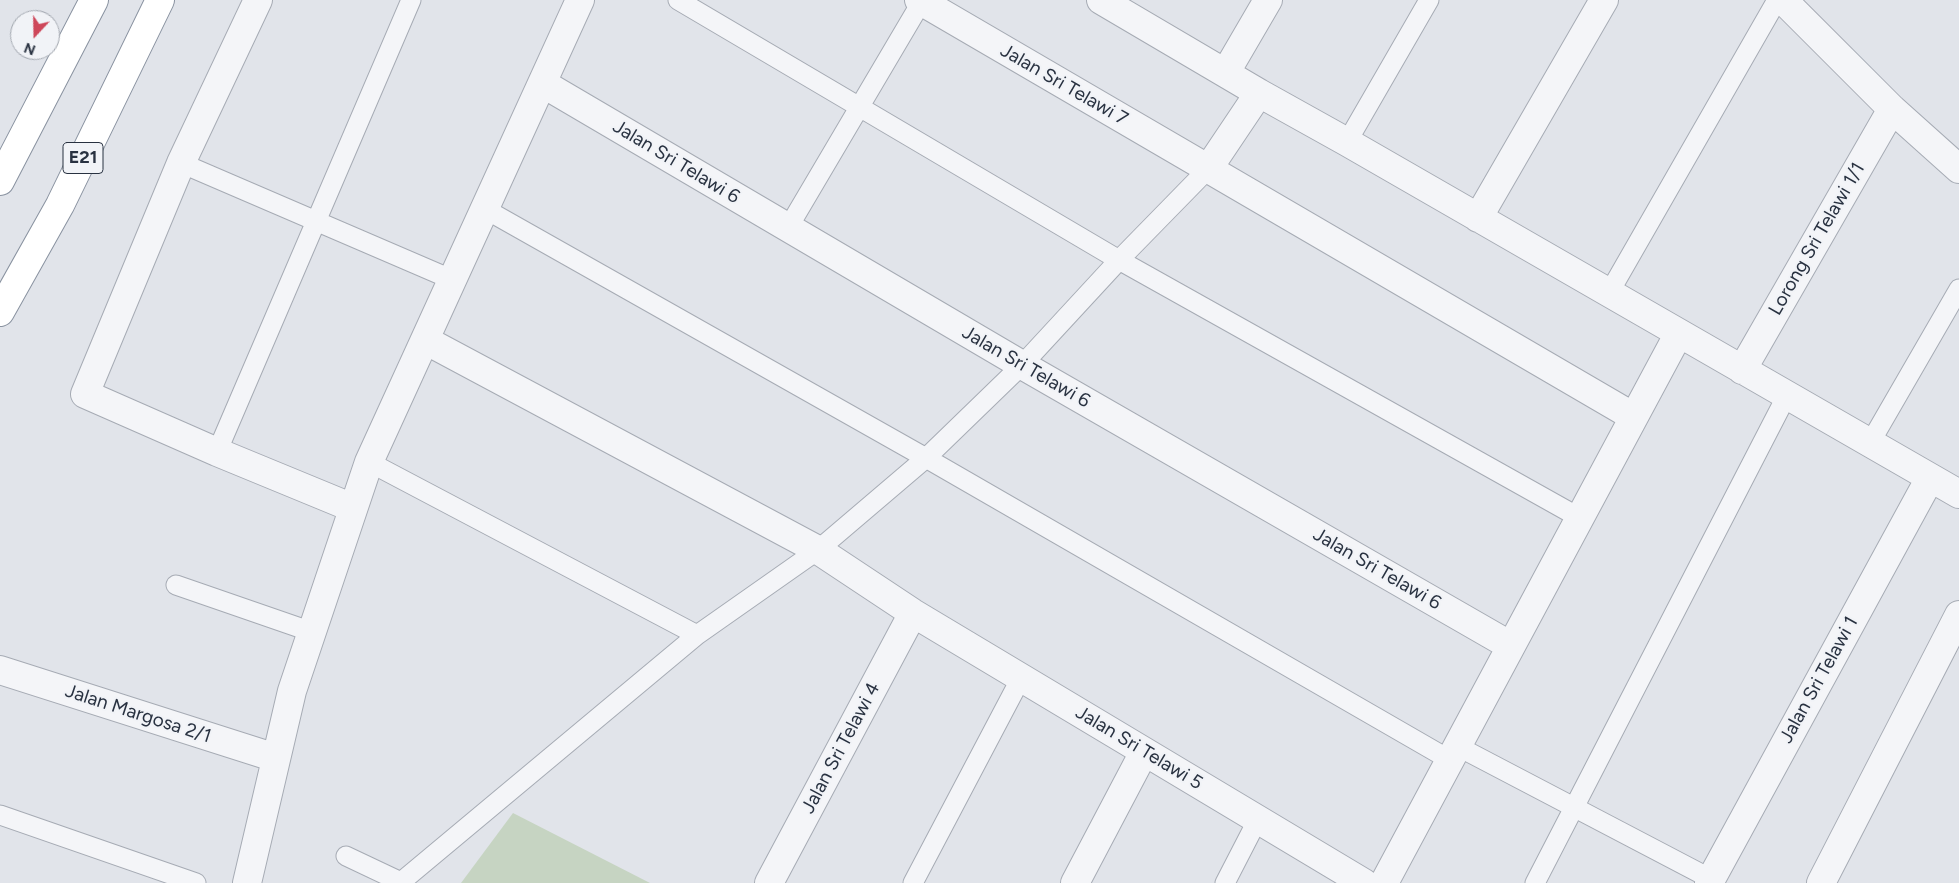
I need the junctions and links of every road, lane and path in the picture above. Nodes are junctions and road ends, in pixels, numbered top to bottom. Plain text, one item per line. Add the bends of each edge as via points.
1 (94, 0) edge
2 (160, 0) edge
3 (258, 0) edge
4 (411, 0) edge
5 (580, 0) edge
6 (678, 0) edge
7 (1101, 0) edge
8 (1268, 0) edge
9 (1429, 0) edge
10 (1604, 0) edge
11 (1777, 0) edge
12 (1783, 0) edge
13 (921, 1) edge
14 (1226, 72) junction
15 (542, 83) junction
16 (1259, 93) junction
17 (860, 107) junction
18 (1892, 109) junction
19 (1347, 142) junction
20 (181, 163) junction
21 (1208, 169) junction
22 (1959, 169) edge
23 (0, 181) edge
24 (484, 209) junction
25 (1478, 218) junction
26 (316, 221) junction
27 (788, 228) junction
28 (1119, 260) junction
29 (453, 280) junction
30 (1959, 289) edge
31 (1608, 293) junction
32 (0, 312) edge
33 (1679, 333) junction
34 (426, 340) junction
35 (1022, 365) junction
36 (1742, 370) junction
37 (1787, 396) junction
38 (1634, 417) junction
39 (1870, 443) junction
40 (217, 452) junction
41 (926, 458) junction
42 (369, 462) junction
43 (1930, 478) junction
44 (1959, 494) edge
45 (353, 508) junction
46 (1580, 518) junction
47 (818, 550) junction
48 (176, 585) dead end
49 (913, 613) junction
50 (1959, 615) edge
51 (312, 632) junction
52 (697, 635) junction
53 (1512, 646) junction
54 (0, 670) edge
55 (1021, 678) junction
56 (1144, 752) junction
57 (1454, 753) junction
58 (276, 758) junction
59 (1574, 806) junction
60 (0, 815) edge
61 (1258, 819) junction
62 (346, 856) dead end
63 (1710, 881) edge
64 (196, 883) edge
65 (247, 883) edge
66 (769, 883) edge
67 (913, 883) edge
68 (1075, 883) edge
69 (1225, 883) edge
70 (1364, 883) edge
71 (1384, 883) edge
72 (1535, 883) edge
73 (1820, 883) edge

1 - 23 highway
2 - 32 highway, E21 via 60,205
3 - 20 street
4 - 26 lane
5 - 15 street
6 - 17 lane
7 - 14 street
8 - 14 street
9 - 19 lane
10 - 25 street
11 - 31 lane
12 - 18 street
13 - 17 lane
13 - 21 street, Jalan Sri Telawi 7
14 - 16 street
15 - 24 street
15 - 27 street, Jalan Sri Telawi 6
16 - 19 street
16 - 21 street
17 - 27 lane
17 - 28 lane
18 - 22 street
18 - 36 street, Lorong Sri Telawi 1/1
19 - 25 street
20 - 26 lane
20 - 40 street via 85,394
21 - 28 lane
21 - 38 street, Jalan Sri Telawi 7
24 - 29 street
24 - 41 lane
25 - 31 street
26 - 29 lane
26 - 40 lane
27 - 35 street, Jalan Sri Telawi 6
28 - 35 lane
28 - 46 lane
29 - 34 street
30 - 39 lane
31 - 33 street
33 - 36 street
33 - 38 street
34 - 42 street
34 - 47 street, Jalan Sri Telawi 5
35 - 41 lane
35 - 53 street, Jalan Sri Telawi 6
36 - 37 street
37 - 39 street
37 - 59 lane
38 - 46 street
39 - 43 street
40 - 45 street
41 - 47 lane
41 - 57 lane
42 - 45 street
42 - 52 lane
43 - 44 street
43 - 63 street, Jalan Sri Telawi 1
45 - 51 street
46 - 53 street
47 - 49 street, Jalan Sri Telawi 5
47 - 52 lane
48 - 51 lane
49 - 55 street, Jalan Sri Telawi 5
49 - 66 street, Jalan Sri Telawi 4
50 - 73 street
51 - 58 street via 292,691
52 - 62 lane via 401,882
53 - 57 street
54 - 58 street, Jalan Margosa 2/1
55 - 56 street, Jalan Sri Telawi 5
55 - 67 lane
56 - 61 street, Jalan Sri Telawi 5
56 - 68 street
57 - 59 lane
57 - 71 street
58 - 65 street
59 - 63 lane
59 - 72 lane
60 - 64 lane
61 - 69 lane
61 - 70 street, Jalan Sri Telawi 5

